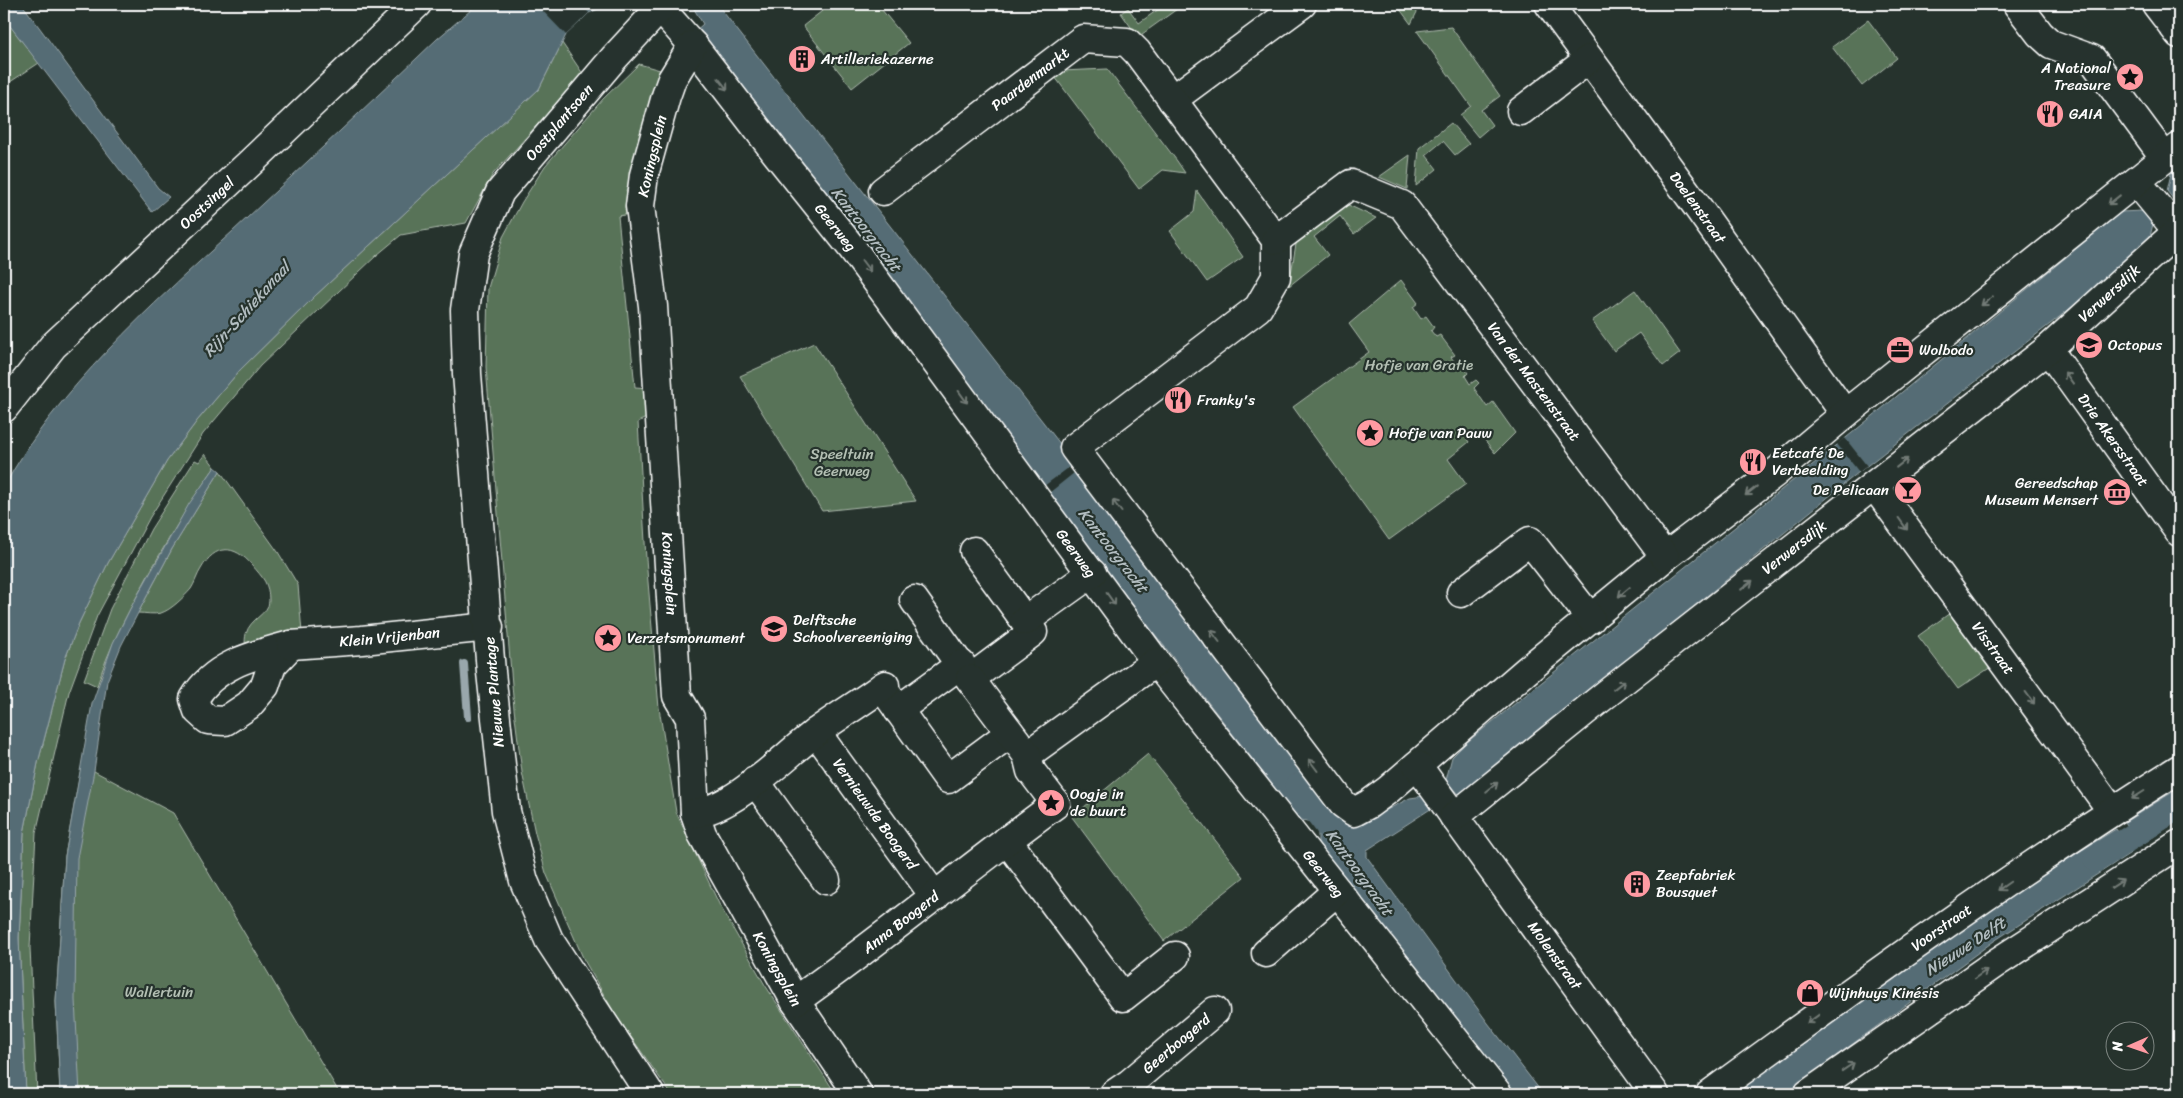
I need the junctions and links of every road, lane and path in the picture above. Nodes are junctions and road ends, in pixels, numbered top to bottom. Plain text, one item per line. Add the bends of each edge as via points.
1 (417, 4) edge
2 (1302, 4) edge
3 (1549, 4) edge
4 (2017, 4) edge
5 (2156, 4) edge
6 (662, 6) edge
7 (2179, 34) edge
8 (693, 45) junction
9 (1589, 59) junction
10 (1172, 100) junction
11 (1521, 111) dead end
12 (2172, 153) edge
13 (2142, 188) junction
14 (883, 191) dead end
15 (2176, 229) edge
16 (1276, 240) junction
17 (473, 254) joint
18 (2048, 349) junction
19 (4, 408) edge
20 (1844, 414) junction
21 (1874, 485) junction
22 (2179, 532) edge
23 (974, 551) dead end
24 (1665, 557) junction
25 (1092, 573) junction
26 (1461, 594) dead end
27 (914, 600) dead end
28 (1591, 619) junction
29 (1025, 621) junction
30 (489, 627) junction
31 (291, 644) dead end
32 (1156, 662) junction
33 (966, 671) junction
34 (898, 710) junction
35 (816, 732) junction
36 (1010, 733) junction
37 (1026, 755) junction
38 (2179, 769) edge
39 (1423, 774) junction
40 (755, 781) junction
41 (1450, 811) junction
42 (2112, 811) junction
43 (695, 813) junction
44 (1006, 840) junction
45 (2179, 844) edge
46 (826, 880) dead end
47 (1337, 891) junction
48 (935, 897) junction
49 (1266, 953) dead end
50 (1175, 956) dead end
51 (795, 1001) junction
52 (1215, 1011) dead end
53 (1128, 1090) edge
54 (650, 1094) edge
55 (858, 1094) edge
56 (1498, 1094) edge
57 (1655, 1094) edge
58 (1710, 1094) edge
59 (1808, 1094) edge

1 - 19 street, Oostsingel via 53,346
2 - 10 street
3 - 9 street, Doelenstraat
4 - 12 street via 2051,44 2092,59
5 - 7 street
6 - 8 street, Geerweg
6 - 17 street, Oostplantsoen via 500,192
8 -> 25 street, Geerweg via 858,255
8 - 43 street, Koningsplein via 672,79 666,96 644,175 640,206 653,306 677,696 690,718
9 - 11 street
9 - 20 street, Doelenstraat
10 - 14 street, Paardenmarkt via 1128,42 1083,39
10 - 16 street, Paardenmarkt
12 - 13 street
13 - 15 street
13 -> 20 street
15 - 18 street, Verwersdijk
16 - 24 street, Van der Mastenstraat via 1351,184 1402,205
39 -> 16 street via 1388,790 1354,812 1343,804 1074,448 1258,308 1276,278
17 - 30 street, Nieuwe Plantage via 465,310 467,374
21 -> 18 street, Verwersdijk
22 -> 18 street, Drie Akersstraat
20 -> 24 street
41 -> 21 street, Verwersdijk via 1605,695
21 -> 42 street, Visstraat
23 - 29 street
24 -> 28 street
25 - 29 street
25 -> 32 street, Geerweg
26 - 28 street via 1530,541
27 - 33 street, Anna Boogerd
28 - 39 street via 1526,671
29 - 33 street via 1033,632
30 - 31 street, Klein Vrijenban
30 - 54 street, Nieuwe Plantage via 506,811 524,881 550,940
32 - 37 street
32 - 47 street, Geerweg
33 - 34 street
33 - 36 street, Anna Boogerd
34 - 35 street via 883,686
34 - 36 street via 948,779
35 - 40 street
35 - 48 street, Vernieuwde Boogerd
36 - 37 street, Anna Boogerd
37 - 44 street, Anna Boogerd via 1031,771 1056,804
38 -> 42 street, Voorstraat
39 - 41 street
40 - 43 street via 728,800 705,812
40 - 46 street
41 - 57 street, Molenstraat
42 -> 58 street, Voorstraat via 1836,1002
43 - 51 street, Koningsplein via 702,834
44 - 48 street, Anna Boogerd
44 - 50 street via 1122,997
59 -> 45 street via 1996,963
47 - 49 street
47 - 56 street, Geerweg
48 - 51 street, Anna Boogerd
51 - 55 street, Koningsplein
52 - 53 street, Geerboogerd

